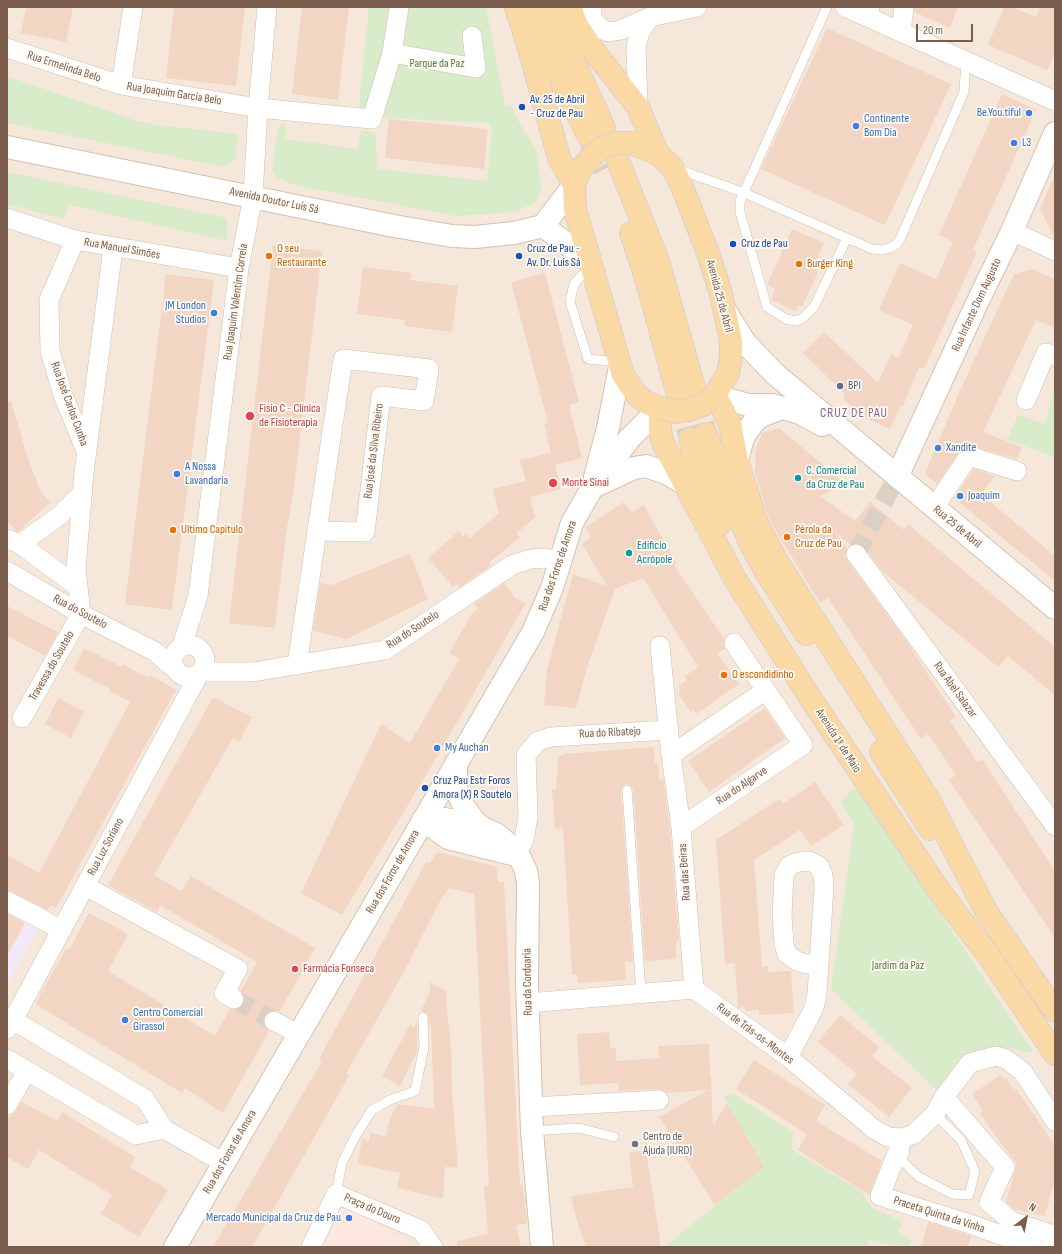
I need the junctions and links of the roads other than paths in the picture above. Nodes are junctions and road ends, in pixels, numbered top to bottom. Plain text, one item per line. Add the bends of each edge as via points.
1 (133, 7) edge
2 (267, 7) edge
3 (399, 7) edge
4 (516, 7) edge
5 (531, 7) edge
6 (549, 7) edge
7 (569, 7) edge
8 (592, 7) edge
9 (697, 7) edge
10 (827, 7) edge
11 (845, 7) edge
12 (904, 7) edge
13 (874, 13) edge
14 (650, 17) junction
15 (901, 31) junction
16 (472, 36) dead end
17 (7, 48) edge
18 (392, 53) junction
19 (966, 61) junction
20 (121, 85) junction
21 (1055, 101) edge
22 (638, 107) junction
23 (258, 108) junction
24 (1055, 133) edge
25 (7, 147) edge
26 (662, 157) junction
27 (604, 163) junction
28 (574, 185) junction
29 (742, 192) junction
30 (253, 196) junction
31 (7, 218) edge
32 (543, 226) junction
33 (1012, 231) junction
34 (847, 238) junction
35 (75, 240) junction
36 (113, 248) junction
37 (1055, 251) edge
38 (591, 263) junction
39 (239, 268) junction
40 (724, 308) junction
41 (1055, 356) edge
42 (619, 364) junction
43 (696, 394) junction
44 (1026, 400) dead end
45 (660, 408) junction
46 (783, 408) junction
47 (860, 445) junction
48 (86, 452) junction
49 (737, 461) junction
50 (1017, 471) dead end
51 (897, 477) junction
52 (685, 484) junction
53 (592, 488) junction
54 (83, 492) junction
55 (934, 508) junction
56 (317, 531) junction
57 (13, 542) edge
58 (856, 554) dead end
59 (560, 561) junction
60 (7, 571) edge
61 (78, 587) junction
62 (198, 596) junction
63 (1055, 608) edge
64 (81, 614) junction
65 (734, 643) dead end
66 (660, 646) dead end
67 (181, 647) junction
68 (154, 651) junction
69 (202, 664) junction
70 (297, 665) junction
71 (174, 668) junction
72 (766, 690) junction
73 (22, 718) dead end
74 (669, 730) junction
75 (671, 756) junction
76 (456, 763) junction
77 (627, 790) dead end
78 (423, 820) junction
79 (1055, 826) edge
80 (681, 827) junction
81 (484, 829) junction
82 (516, 855) junction
83 (86, 886) junction
84 (7, 901) edge
85 (986, 911) junction
86 (62, 930) junction
87 (991, 959) junction
88 (819, 964) junction
89 (694, 989) junction
90 (641, 993) junction
91 (234, 999) tunnel mouth
92 (528, 1003) junction
93 (1055, 1011) edge
94 (424, 1017) dead end
95 (274, 1021) tunnel mouth
96 (10, 1024) edge
97 (298, 1034) junction
98 (1055, 1054) edge
99 (788, 1058) junction
100 (7, 1059) edge
101 (27, 1070) junction
102 (944, 1097) junction
103 (659, 1100) dead end
104 (7, 1105) edge
105 (532, 1107) junction
106 (935, 1114) junction
107 (1055, 1121) edge
108 (164, 1129) junction
109 (532, 1130) junction
110 (909, 1136) junction
111 (614, 1137) dead end
112 (224, 1163) junction
113 (336, 1194) junction
114 (315, 1244) edge
115 (175, 1247) edge
116 (433, 1247) edge
117 (542, 1247) edge
118 (1034, 1247) edge
119 (1051, 1247) edge

1 - 20 street, Rua Joaquim Garcia Belo
2 - 23 street, Rua Joaquim Valentim Correia
3 - 18 street
4 - 28 main road, Avenida 25 de Abril via 560,158
5 - 6 main road via 554,63 596,132
7 - 22 main road, Avenida 25 de Abril via 578,27 596,54
8 - 14 street via 594,21 609,32 621,30
9 - 14 street
10 - 29 lane
11 - 13 street
12 - 15 street
13 - 15 street
14 - 22 street via 640,32 636,47
15 - 19 street
16 - 18 street via 476,68
17 - 20 street, Rua Ermelinda Belo
18 - 23 street, Rua Joaquim Garcia Belo via 372,119
19 - 21 street
19 - 34 lane via 964,92 905,229 896,244 882,250 872,249
20 - 23 street, Rua Joaquim Garcia Belo
22 - 26 main road, Avenida 25 de Abril
23 - 30 street, Rua Joaquim Valentim Correia
24 - 33 main road, Rua Infante Dom Augusto
25 - 30 main road, Avenida Doutor Luís Sá
26 - 27 main road, Avenida 25 de Abril, bridge via 630,143 616,143 602,148
26 - 29 lane via 686,172
26 - 40 main road, Avenida 25 de Abril via 672,167 681,184 708,253
27 - 28 main road, Avenida 25 de Abril via 580,171
27 - 43 main road
28 - 32 main road
28 - 38 main road, Avenida 25 de Abril via 575,209
29 - 34 lane
29 - 34 lane via 740,212 767,307 786,319 796,321 814,307
30 - 32 main road, Avenida Doutor Luís Sá via 452,236 514,233
30 - 39 street, Rua Joaquim Valentim Correia
31 - 35 street, Rua Manuel Simões
32 - 38 main road
33 - 37 street
33 - 51 main road, Rua Infante Dom Augusto
35 - 36 street, Rua Manuel Simões
35 - 48 street, Rua José Carlos Cunha via 49,300 50,351 63,395
36 - 39 street, Rua Manuel Simões
36 - 48 street, Rua José Carlos Cunha
38 - 42 main road, Avenida 25 de Abril
38 - 42 lane via 574,284 570,302 588,359
39 - 62 street, Rua Joaquim Valentim Correia
40 - 43 main road, Avenida 25 de Abril via 731,341 728,373
40 - 47 main road, Rua 25 de Abril via 746,344
41 - 44 street via 1046,353
42 - 45 main road, Avenida 25 de Abril via 636,394 647,403
42 - 53 main road, Rua dos Foros de Amora via 610,420
43 - 45 main road, Avenida 25 de Abril, bridge via 703,405 677,412
43 - 46 main road, Rua 25 de Abril via 748,405 773,405
43 - 49 main road via 728,417
45 - 52 main road, Avenida 1º de Maio via 662,443
45 - 53 main road, Rua dos Foros de Amora via 629,439
46 - 47 main road, Rua 25 de Abril via 800,413
46 - 49 main road via 761,416 753,423 743,438
47 - 51 main road, Rua 25 de Abril
48 - 54 street, Rua José Carlos Cunha
49 - 85 main road via 758,526 778,563 923,790
50 - 55 street via 969,456
51 - 55 main road, Rua 25 de Abril
52 - 53 main road via 666,472 646,466 634,468
52 - 87 main road, Avenida 1º de Maio via 734,578 811,699 940,892
53 - 59 main road, Rua dos Foros de Amora via 572,523
54 - 57 street via 59,516
54 - 61 street, Rua José Carlos Cunha via 76,568
55 - 63 main road, Rua 25 de Abril
56 - 56 street, Rua José da Silva Ribeiro via 343,359 429,369 424,402 380,396 365,532
56 - 70 street, Rua José da Silva Ribeiro
57 - 61 street
58 - 79 street, Rua Abel Salazar
59 - 70 street, Rua do Soutelo via 546,558 531,559 512,565 384,650
59 - 76 main road, Rua dos Foros de Amora via 552,588 533,632
60 - 64 street, Rua do Soutelo
61 - 64 street, Rua José Carlos Cunha
62 - 67 street
62 - 69 street
64 - 68 street, Rua do Soutelo
64 - 73 street, Travessa do Soutelo
65 - 72 street
66 - 74 street, Rua das Beiras
67 - 68 street
67 - 69 street via 196,646
67 - 71 street via 173,657
68 - 71 street, Rua do Soutelo
69 - 70 street, Rua do Soutelo via 253,672
69 - 71 street via 185,677
69 - 83 street, Rua Luz Soriano
72 - 75 street
72 - 80 street, Rua do Algarve via 803,745
74 - 75 street, Rua das Beiras
74 - 82 street, Rua do Ribatejo via 551,737 538,741 526,755 528,817 524,840
75 - 80 street, Rua das Beiras
76 - 78 main road, Rua dos Foros de Amora
76 - 81 main road via 456,788 464,807 474,821
77 - 90 lane
78 - 81 main road via 445,819
78 - 82 main road via 448,838
78 - 97 main road, Rua dos Foros de Amora
80 - 89 street, Rua das Beiras
81 - 82 main road, Rua da Cordoaria via 496,834
82 - 92 main road, Rua da Cordoaria via 526,871 528,883
83 - 86 street, Rua Luz Soriano
83 - 91 street via 238,969 224,993
84 - 86 street
85 - 87 main road via 960,877 766,572 698,437 706,490 732,550 908,822
85 - 93 main road
86 - 96 street, Rua Luz Soriano
87 - 98 main road, Avenida 1º de Maio
88 - 88 street via 823,875 819,866 810,861 798,862 789,866 784,875 784,944 787,954 797,961
88 - 99 street via 814,1008
89 - 90 street
89 - 99 street, Rua de Trás-os-Montes
90 - 92 street
92 - 105 main road, Rua da Cordoaria
94 - 113 lane via 424,1047 414,1091 372,1110 342,1163
95 - 97 street
96 - 108 street, Rua Luz Soriano via 145,1099
97 - 112 main road, Rua dos Foros de Amora
99 - 110 street, Rua de Trás-os-Montes via 874,1129 888,1137
100 - 101 street
101 - 104 street
101 - 108 street via 136,1135
102 - 106 street
102 - 107 street via 970,1063 996,1056 1006,1059 1023,1072
102 - 119 street, Praceta Quinta da Vinha via 1005,1167 989,1202 1010,1221 1054,1234
103 - 105 street
105 - 109 main road, Rua da Cordoaria
106 - 110 street
106 - 110 lane via 961,1140 975,1171 969,1195 952,1194 939,1188 920,1177 901,1160
108 - 112 street
109 - 111 lane via 579,1128
109 - 117 main road, Rua da Cordoaria
110 - 118 street, Praceta Quinta da Vinha via 880,1196
112 - 115 main road, Rua dos Foros de Amora
113 - 114 street, Praça do Douro
113 - 116 street, Praça do Douro via 421,1230

